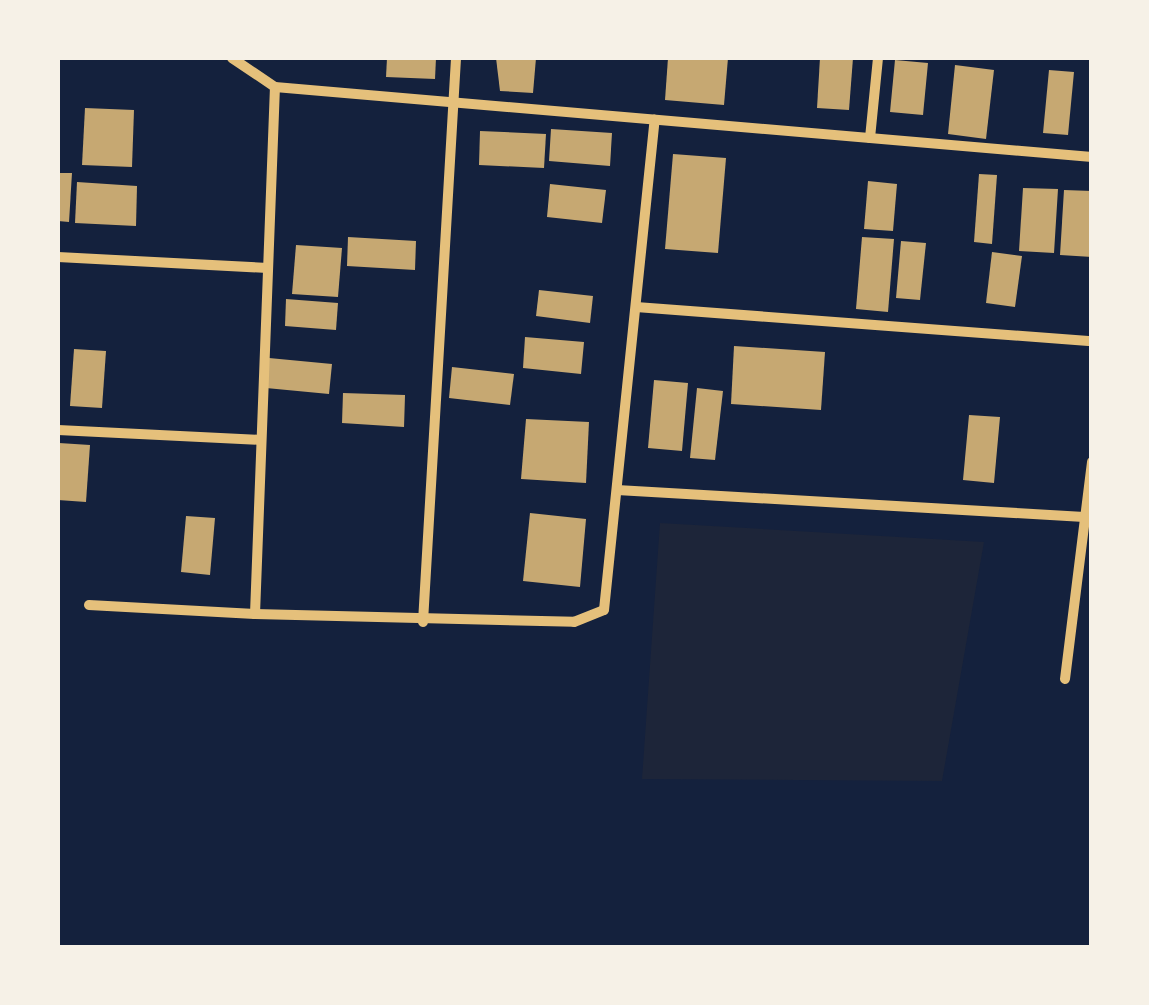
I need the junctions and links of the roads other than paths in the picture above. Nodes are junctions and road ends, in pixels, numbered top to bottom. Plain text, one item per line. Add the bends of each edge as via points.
1 (232, 58) edge
2 (456, 58) edge
3 (878, 58) edge
4 (275, 87) junction
5 (454, 103) junction
6 (654, 120) junction
7 (870, 138) junction
8 (1092, 157) edge
9 (58, 257) edge
10 (268, 268) junction
11 (636, 307) junction
12 (1092, 341) edge
13 (58, 430) edge
14 (261, 440) junction
15 (1092, 462) edge
16 (617, 490) junction
17 (1084, 518) junction
18 (88, 605) dead end
19 (255, 614) junction
20 (424, 622) junction
21 (1065, 679) dead end

1 - 4 street
2 - 5 street
3 - 7 street
4 - 5 street
4 - 10 street
5 - 6 street
5 - 20 street
6 - 7 street
6 - 11 street
7 - 8 street
9 - 10 street
10 - 14 street
11 - 12 street
11 - 16 street
13 - 14 street
14 - 19 street
15 - 17 street
16 - 17 street
16 - 20 street via 611,599 595,617
17 - 21 street
18 - 19 street
19 - 20 street

